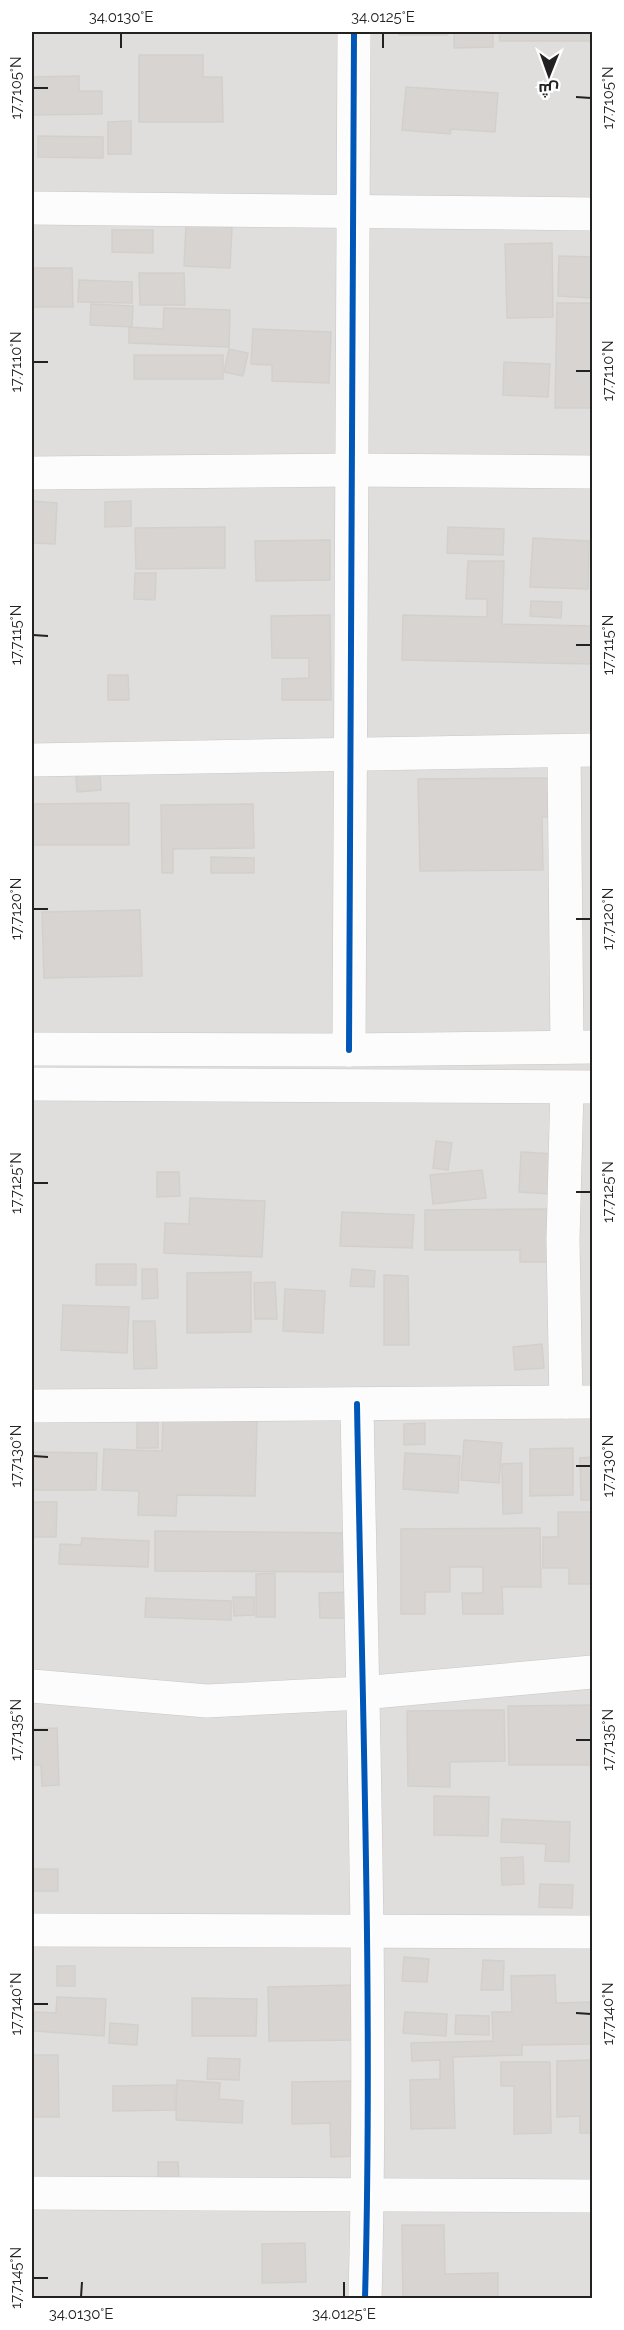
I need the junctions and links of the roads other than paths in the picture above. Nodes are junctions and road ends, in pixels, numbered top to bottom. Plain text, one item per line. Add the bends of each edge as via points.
1 (354, 32) edge
2 (32, 208) edge
3 (351, 212) junction
4 (592, 214) edge
5 (350, 470) junction
6 (592, 472) edge
7 (32, 473) edge
8 (578, 751) edge
9 (351, 754) junction
10 (32, 760) edge
11 (580, 1047) edge
12 (32, 1050) edge
13 (349, 1050) junction
14 (32, 1084) edge
15 (580, 1088) edge
16 (579, 1402) edge
17 (357, 1404) junction
18 (32, 1406) edge
19 (592, 1671) edge
20 (32, 1686) edge
21 (362, 1693) junction
22 (32, 1930) edge
23 (366, 1931) junction
24 (592, 1932) edge
25 (32, 2193) edge
26 (368, 2195) junction
27 (592, 2196) edge
28 (365, 2298) edge

1 - 3 street
2 - 3 street
3 - 4 street
3 - 5 street
5 - 6 street
5 - 7 street
5 - 9 street
8 - 9 street
8 - 11 street
9 - 10 street
9 - 13 street
11 - 13 street
12 - 13 street
14 - 15 street
15 - 16 street via 562,1240
16 - 17 street
17 - 18 street
17 - 21 street
19 - 21 street
20 - 21 street via 207,1701
21 - 23 street
22 - 23 street
23 - 24 street
23 - 26 street
25 - 26 street
26 - 27 street
26 - 28 street

